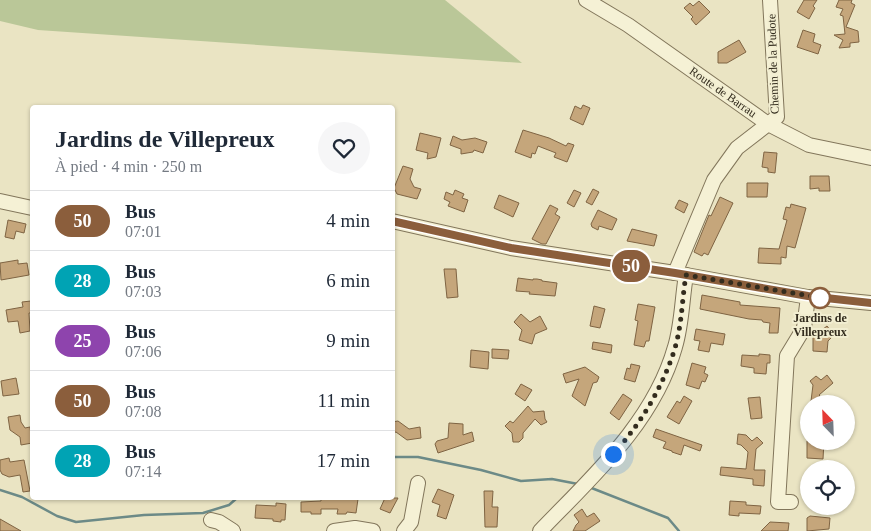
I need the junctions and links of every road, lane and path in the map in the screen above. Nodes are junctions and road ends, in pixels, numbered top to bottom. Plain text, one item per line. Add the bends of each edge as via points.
1 (586, 0) edge
2 (770, 0) edge
3 (768, 124) junction
4 (871, 158) edge
5 (0, 201) edge
6 (30, 208) edge
7 (395, 222) edge
8 (680, 274) junction
9 (808, 296) junction
10 (871, 303) edge
11 (418, 483) dead end
12 (791, 502) dead end
13 (211, 520) dead end
14 (233, 531) edge
15 (334, 531) edge
16 (373, 531) edge
17 (404, 531) edge
18 (540, 531) edge

1 - 3 street, Route de Barrau via 628,25
2 - 3 street, Chemin de la Pudote via 777,118
3 - 4 street, Route de Barrau via 810,145
3 - 8 street, Chemin de la Pudote via 737,148 714,180
5 - 6 street
7 - 8 street via 511,248
8 - 9 street
8 - 18 street, Chemin de la Pudote via 682,310 675,348 662,381 623,443
9 - 10 street
9 - 12 street via 804,328 787,356 778,502
11 - 17 street via 411,522
13 - 14 street
15 - 16 street via 355,528

